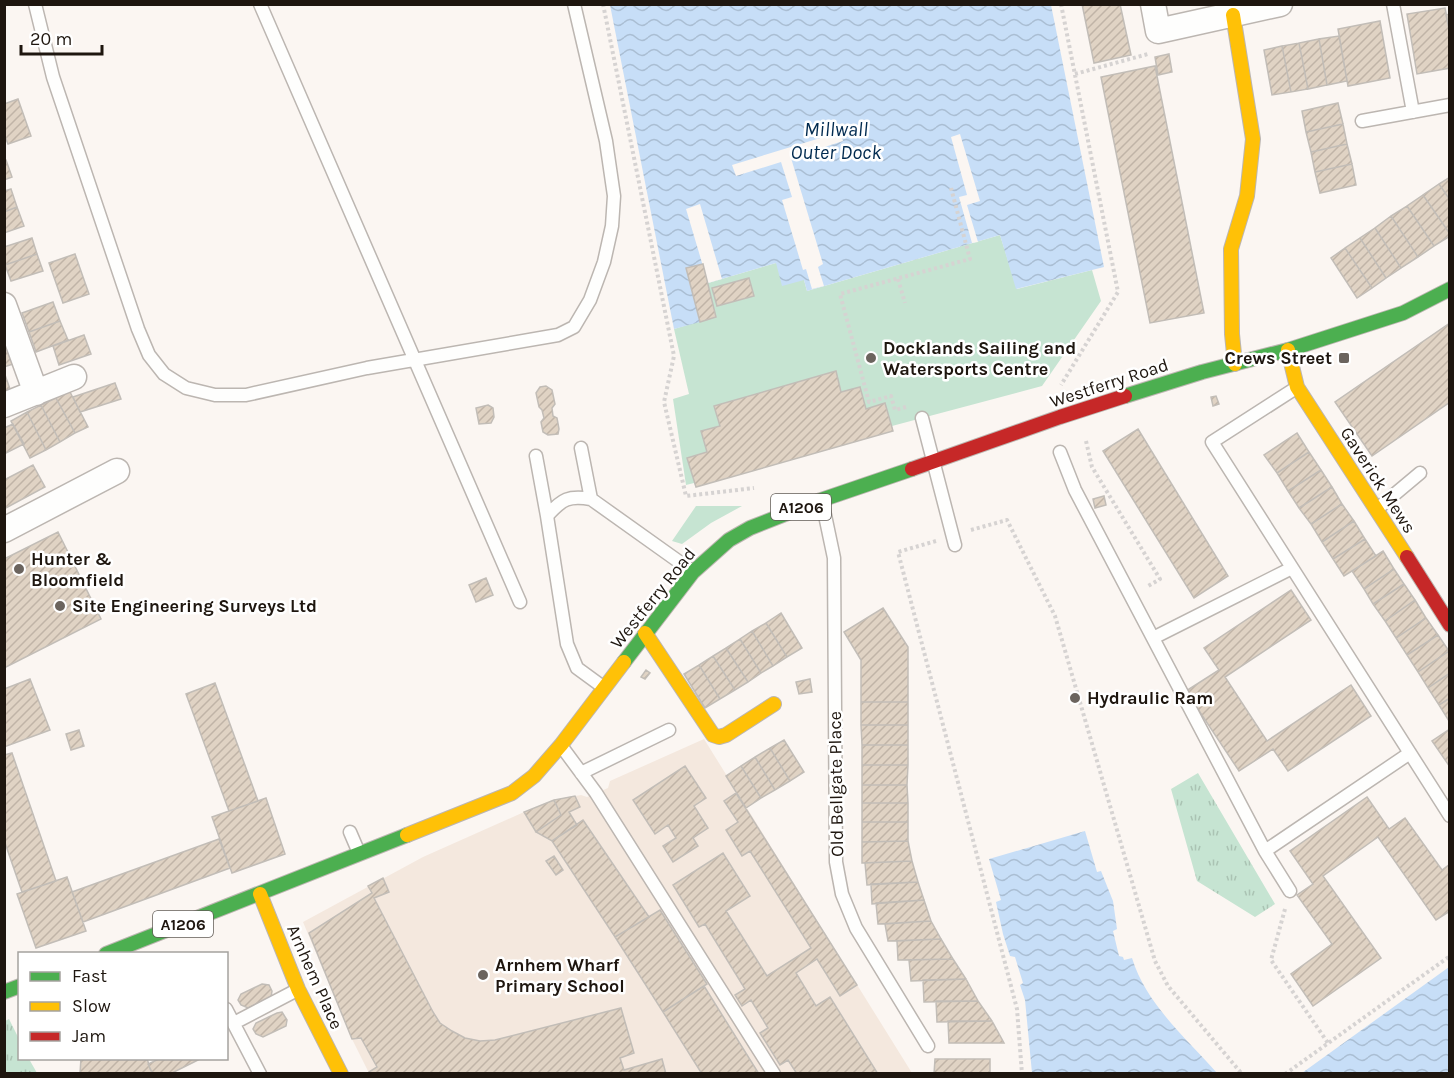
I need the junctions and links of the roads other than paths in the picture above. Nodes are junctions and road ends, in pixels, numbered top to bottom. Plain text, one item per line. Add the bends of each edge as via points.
1 (35, 4) edge
2 (260, 4) edge
3 (574, 4) edge
4 (1153, 4) edge
5 (1280, 4) edge
6 (1393, 4) edge
7 (1233, 15) junction
8 (1449, 105) edge
9 (1413, 112) junction
10 (1362, 121) dead end
11 (1449, 288) edge
12 (4, 304) edge
13 (1288, 350) junction
14 (415, 361) junction
15 (1235, 364) junction
16 (74, 377) dead end
17 (1297, 387) junction
18 (36, 393) junction
19 (4, 405) edge
20 (922, 418) dead end
21 (581, 448) dead end
22 (1060, 452) dead end
23 (536, 456) dead end
24 (933, 462) junction
25 (117, 471) dead end
26 (1420, 473) dead end
27 (591, 499) junction
28 (821, 500) junction
29 (1376, 510) junction
30 (548, 516) junction
31 (4, 530) edge
32 (955, 545) dead end
33 (1292, 568) junction
34 (693, 572) junction
35 (520, 602) dead end
36 (1449, 625) edge
37 (645, 633) junction
38 (1154, 638) junction
39 (604, 688) junction
40 (774, 704) dead end
41 (669, 730) dead end
42 (561, 745) junction
43 (1410, 753) junction
44 (581, 773) junction
45 (1449, 816) edge
46 (350, 832) dead end
47 (1265, 851) junction
48 (360, 854) junction
49 (1290, 891) road end
50 (260, 894) junction
51 (111, 952) edge
52 (298, 989) junction
53 (228, 1012) edge
54 (234, 1023) junction
55 (928, 1047) dead end
56 (260, 1074) edge
57 (341, 1074) edge
58 (774, 1074) edge

1 - 14 lane via 53,77 138,329 149,355 164,374 186,388 215,395 246,395
2 - 14 lane
3 - 14 lane via 606,141 614,196 604,262 590,300 574,327 558,335
4 - 7 street via 1158,31
5 - 7 street
6 - 9 lane
7 - 15 main road via 1253,139 1247,196 1231,249
8 - 9 lane
9 - 10 lane
11 - 13 main road, Westferry Road / A1206 via 1403,313
12 - 18 street
13 - 15 main road, Westferry Road / A1206
13 - 17 main road, Gaverick Mews
14 - 35 lane
15 - 24 main road, Westferry Road / A1206 via 1060,417
16 - 18 street
17 - 29 main road, Gaverick Mews
17 - 33 lane via 1212,442
18 - 19 street
20 - 24 lane
21 - 27 lane
22 - 38 lane via 1075,490
23 - 30 lane
24 - 28 main road, Westferry Road / A1206
24 - 32 lane
25 - 31 street
26 - 29 lane
27 - 30 lane via 575,496 558,502
27 - 34 lane
28 - 34 main road, Westferry Road / A1206 via 740,534
28 - 55 lane, Old Bellgate Place via 834,558 836,862 842,894 856,928
29 - 36 main road, Gaverick Mews
30 - 39 lane via 567,644 577,668
33 - 38 lane
33 - 43 lane
34 - 37 main road, Westferry Road / A1206
37 - 39 main road, Westferry Road / A1206
37 - 40 main road via 713,735 726,735
38 - 47 lane
39 - 42 main road, Westferry Road / A1206
41 - 44 lane
42 - 44 lane
42 - 48 main road, Westferry Road / A1206 via 534,776 512,793
43 - 45 lane
43 - 47 lane
44 - 58 lane
46 - 48 lane
47 - 49 lane
48 - 50 main road, Westferry Road / A1206
50 - 51 main road, Westferry Road / A1206
50 - 52 main road, Arnhem Place
52 - 54 lane
52 - 57 main road, Arnhem Place
53 - 54 lane
54 - 56 lane

